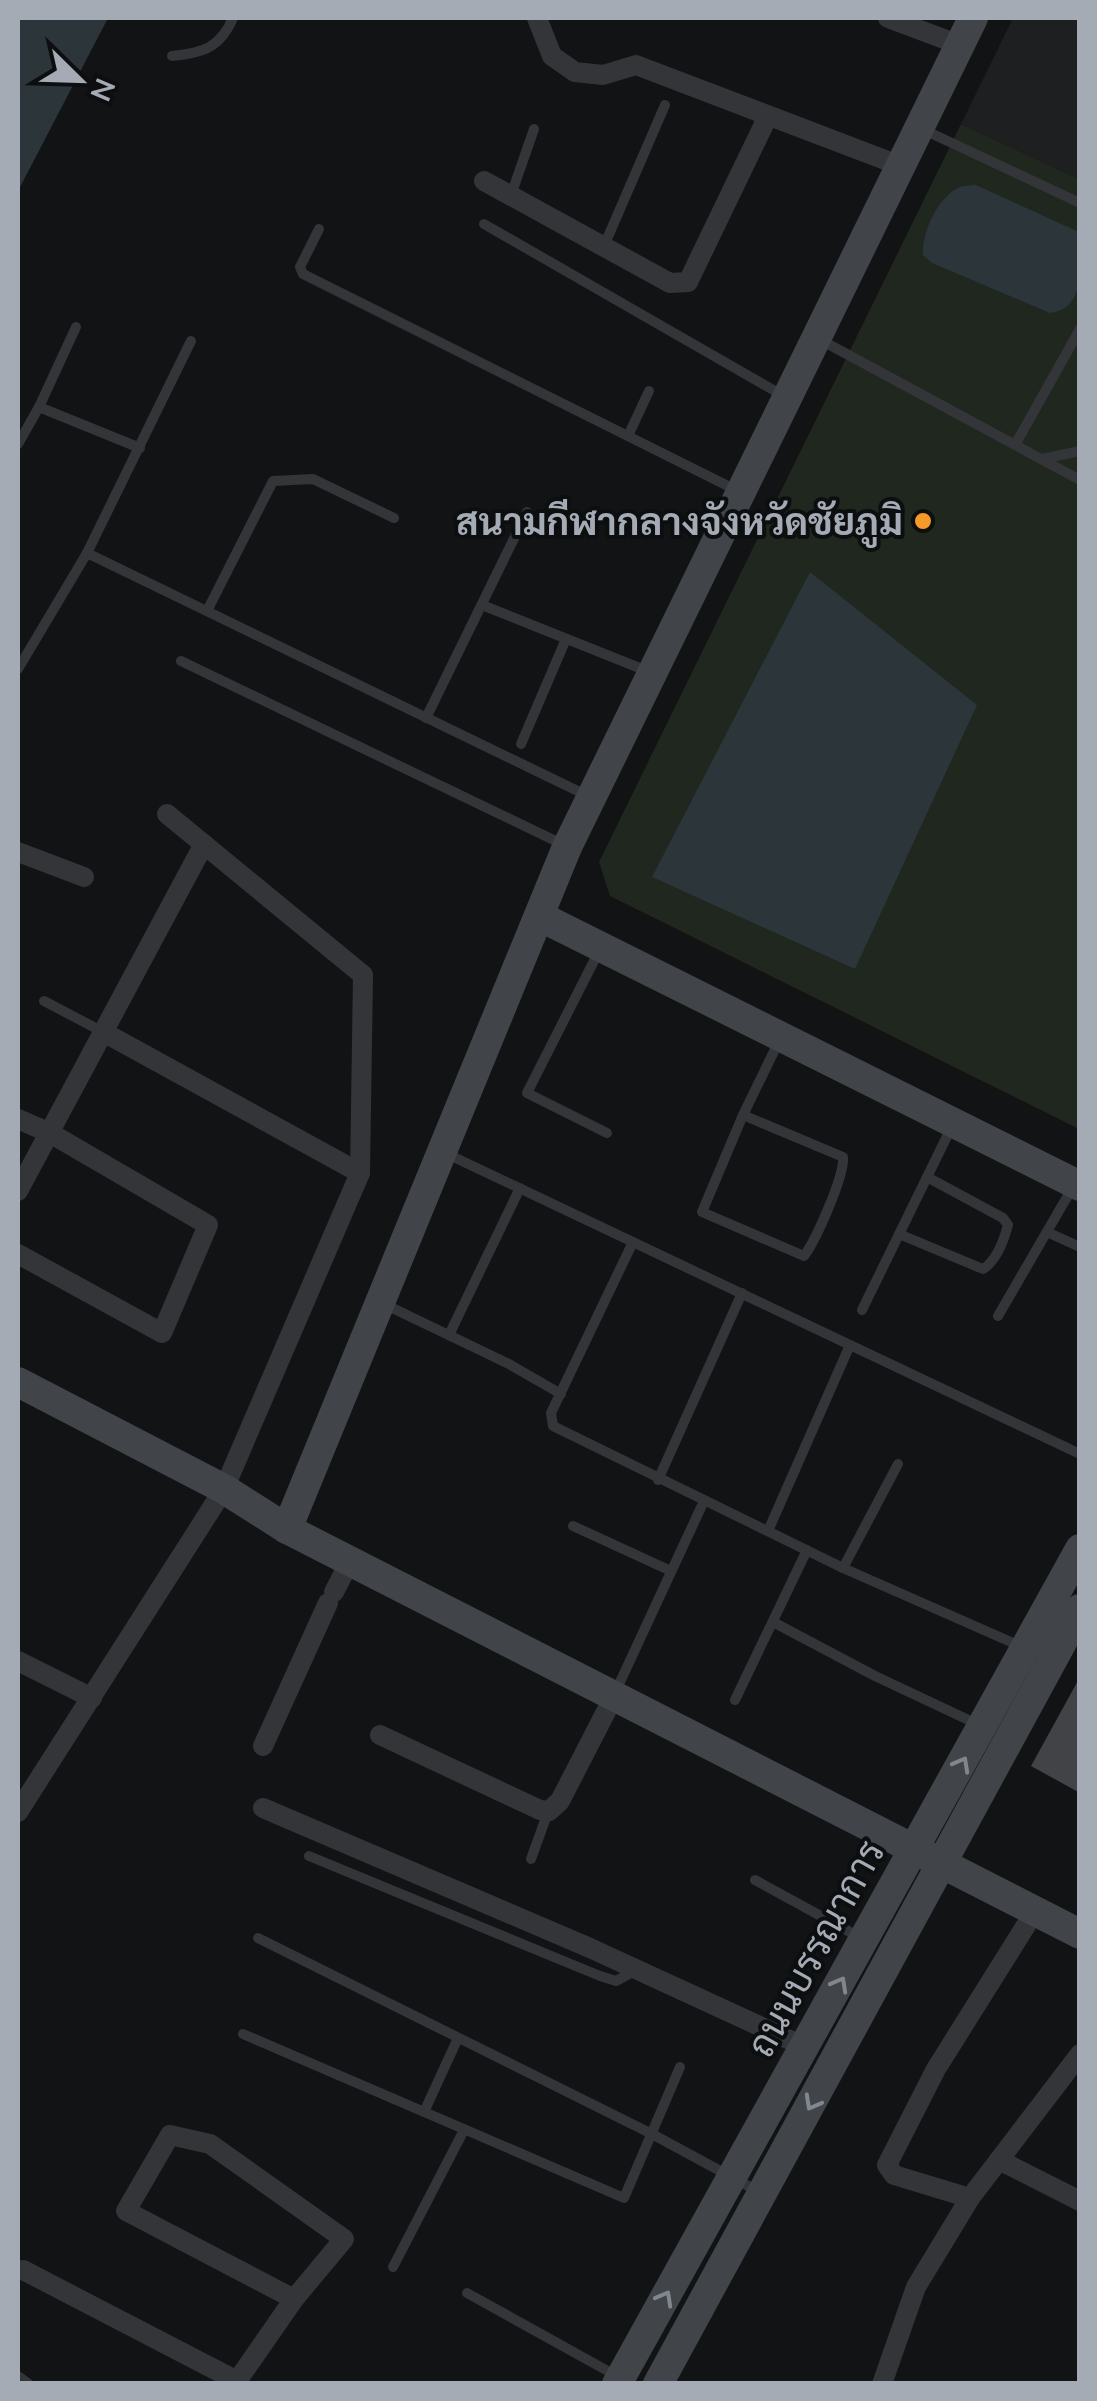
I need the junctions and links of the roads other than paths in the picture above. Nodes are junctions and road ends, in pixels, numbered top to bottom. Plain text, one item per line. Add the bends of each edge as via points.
1 (233, 18) edge
2 (537, 18) edge
3 (888, 18) edge
4 (973, 18) edge
5 (960, 45) junction
6 (172, 56) dead end
7 (665, 105) dead end
8 (768, 116) junction
9 (919, 128) junction
10 (534, 129) dead end
11 (901, 166) junction
12 (484, 182) dead end
13 (510, 196) junction
14 (1080, 203) edge
15 (484, 224) dead end
16 (319, 229) dead end
17 (604, 246) junction
18 (76, 328) dead end
19 (1080, 329) edge
20 (816, 338) junction
21 (191, 341) dead end
22 (649, 391) dead end
23 (788, 398) junction
24 (38, 407) junction
25 (628, 436) junction
26 (18, 444) edge
27 (1015, 445) junction
28 (140, 448) junction
29 (1080, 450) edge
30 (1041, 459) junction
31 (1080, 480) edge
32 (741, 492) junction
33 (528, 512) dead end
34 (394, 518) dead end
35 (87, 553) junction
36 (482, 605) junction
37 (208, 611) junction
38 (566, 639) junction
39 (181, 661) dead end
40 (18, 669) edge
41 (652, 673) junction
42 (426, 718) junction
43 (520, 744) dead end
44 (592, 798) junction
45 (167, 814) dead end
46 (204, 844) junction
47 (568, 847) junction
48 (18, 852) edge
49 (84, 877) dead end
50 (539, 916) junction
51 (600, 948) junction
52 (44, 1002) dead end
53 (104, 1033) junction
54 (780, 1038) junction
55 (743, 1115) junction
56 (18, 1118) edge
57 (953, 1123) junction
58 (50, 1133) junction
59 (607, 1133) dead end
60 (442, 1152) junction
61 (360, 1173) junction
62 (927, 1177) junction
63 (1077, 1185) edge
64 (520, 1188) junction
65 (18, 1190) edge
66 (1047, 1232) junction
67 (899, 1234) junction
68 (633, 1242) junction
69 (1080, 1247) edge
70 (18, 1254) edge
71 (742, 1294) junction
72 (380, 1302) junction
73 (862, 1310) dead end
74 (998, 1316) dead end
75 (449, 1335) junction
76 (850, 1345) junction
77 (18, 1382) edge
78 (562, 1394) junction
79 (1080, 1454) edge
80 (898, 1464) dead end
81 (658, 1480) junction
82 (224, 1489) junction
83 (704, 1500) junction
84 (573, 1526) dead end
85 (287, 1529) junction
86 (768, 1531) junction
87 (1080, 1549) edge
88 (808, 1550) junction
89 (350, 1561) junction
90 (842, 1568) junction
91 (670, 1571) junction
92 (1080, 1609) edge
93 (772, 1622) junction
94 (1025, 1649) junction
95 (18, 1661) edge
96 (614, 1696) junction
97 (92, 1698) junction
98 (735, 1700) dead end
99 (982, 1726) junction
100 (380, 1735) dead end
101 (264, 1746) dead end
102 (263, 1808) dead end
103 (548, 1811) junction
104 (18, 1812) edge
105 (916, 1850) junction
106 (308, 1856) dead end
107 (531, 1859) dead end
108 (943, 1864) junction
109 (755, 1880) dead end
110 (1035, 1911) junction
111 (1080, 1934) edge
112 (258, 1938) dead end
113 (865, 1940) junction
114 (892, 1955) junction
115 (637, 1970) junction
116 (244, 2034) dead end
117 (458, 2038) junction
118 (805, 2047) junction
119 (1080, 2054) edge
120 (680, 2066) dead end
121 (424, 2112) junction
122 (464, 2130) junction
123 (652, 2134) junction
124 (1000, 2160) junction
125 (733, 2177) junction
126 (762, 2194) junction
127 (970, 2198) junction
128 (1080, 2201) edge
129 (393, 2267) dead end
130 (24, 2270) dead end
131 (467, 2294) dead end
132 (294, 2298) junction
133 (638, 2347) junction
134 (662, 2375) edge
135 (18, 2376) edge
136 (619, 2381) edge
137 (236, 2382) edge
138 (29, 2384) edge
139 (882, 2384) edge

1 - 6 lane via 216,46
2 - 8 street via 552,56 576,72 602,75 636,65
3 - 5 street
4 - 5 street
5 - 9 street
7 - 17 lane
8 - 11 street
8 - 17 street via 688,282 670,283
9 - 11 street
9 - 14 lane
10 - 13 lane
11 - 20 street
12 - 13 street
13 - 17 street
15 - 23 lane
16 - 25 lane via 300,267 303,274
18 - 24 lane
19 - 27 lane
20 - 23 street
20 - 27 lane
21 - 28 lane
22 - 25 lane
23 - 32 street
24 - 26 lane
24 - 28 lane
25 - 32 lane
27 - 30 lane
28 - 35 lane
29 - 30 lane
30 - 31 lane
32 - 41 street
33 - 36 lane
34 - 37 lane via 312,480 274,481
35 - 37 lane
35 - 40 lane
36 - 38 lane
36 - 42 lane
37 - 42 lane
38 - 41 lane
38 - 43 lane
39 - 47 lane
41 - 44 street
42 - 44 lane
44 - 47 street
45 - 46 street
46 - 53 street
46 - 61 street via 363,975
47 - 50 street
48 - 49 street
50 - 51 street
50 - 60 street
51 - 54 street
51 - 59 lane via 527,1093
52 - 53 lane
53 - 58 street
53 - 61 street
54 - 55 lane
54 - 57 street
55 - 55 lane via 843,1156 804,1256 702,1212
56 - 58 street
57 - 62 lane
57 - 63 street
58 - 65 street
58 - 70 street via 208,1225 162,1334
60 - 64 lane
60 - 72 street
61 - 82 street
62 - 67 lane
62 - 67 lane via 1003,1218 1007,1231 982,1269
63 - 66 lane
64 - 68 lane
64 - 75 lane
66 - 69 lane
66 - 74 lane
67 - 73 lane
68 - 71 lane
68 - 78 lane
71 - 76 lane
71 - 81 lane
72 - 75 lane
72 - 85 street
75 - 78 lane
76 - 79 lane
76 - 86 lane
77 - 82 street
78 - 81 lane via 551,1414 553,1426
80 - 90 lane
81 - 83 lane
82 - 85 street
82 - 97 street
83 - 86 lane
83 - 91 lane
84 - 91 lane
85 - 89 street
86 - 88 lane
87 - 94 street, ถนนบรรณาการ
88 - 90 lane
88 - 93 lane
89 - 96 street
89 - 101 street
90 - 94 lane
91 - 96 lane
92 - 108 street, ถนนบรรณาการ
93 - 98 lane
93 - 99 lane
94 - 99 street, ถนนบรรณาการ
95 - 97 street
96 - 103 street via 560,1801
96 - 105 street
97 - 104 street
105 -> 99 street, ถนนบรรณาการ
100 - 103 street
102 - 115 street
103 - 107 lane
105 - 108 street
105 - 113 street, ถนนบรรณาการ
106 - 115 lane via 600,1976 616,1981
108 - 110 street
108 - 114 street, ถนนบรรณาการ
109 - 113 lane
110 - 111 street
110 - 127 street via 936,2069 887,2164 894,2175
112 - 117 lane
113 - 114 lane
118 -> 113 street, ถนนบรรณาการ
114 -> 126 street, ถนนบรรณาการ
115 - 118 street
116 - 121 lane
117 - 121 lane
117 - 123 lane
118 - 125 street, ถนนบรรณาการ
119 - 124 street
120 - 123 lane
121 - 122 lane
122 - 123 lane via 624,2198
122 - 129 lane
123 - 125 lane
124 - 127 street
124 - 128 street
125 - 126 lane
133 -> 125 street, ถนนบรรณาการ
126 - 134 street, ถนนบรรณาการ
127 - 139 street via 916,2286
130 - 137 street
131 - 136 lane
132 - 132 street via 126,2211 170,2135 210,2144 344,2239
132 - 137 street
133 - 134 street
133 - 136 street, ถนนบรรณาการ
135 - 138 lane

